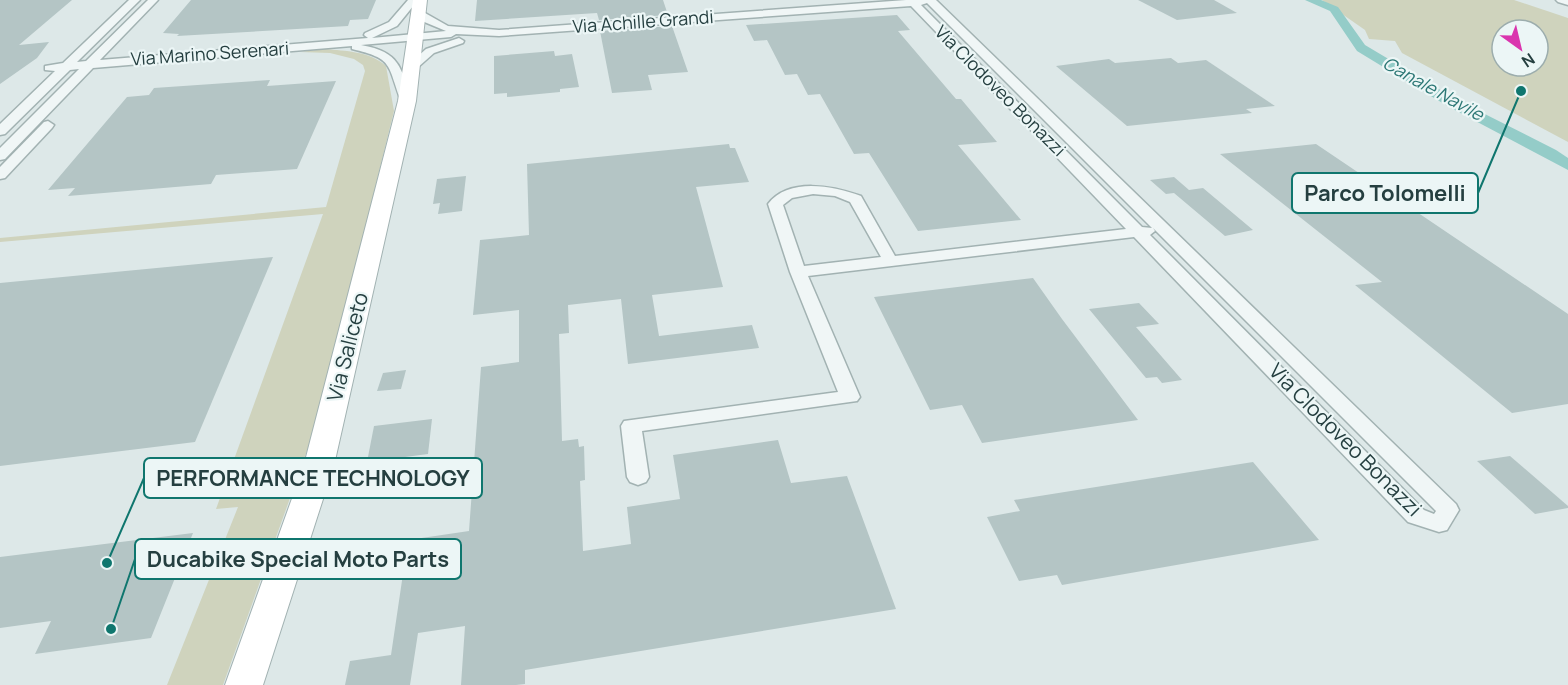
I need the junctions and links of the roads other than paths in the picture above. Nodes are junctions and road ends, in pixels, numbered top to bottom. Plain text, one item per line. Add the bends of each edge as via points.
1 (1562, 0) edge
2 (921, 1) edge
3 (1568, 2) edge
4 (126, 3) edge
5 (154, 3) edge
6 (417, 4) edge
7 (100, 34) junction
8 (479, 34) junction
9 (84, 35) junction
10 (415, 39) junction
11 (348, 44) junction
12 (91, 63) junction
13 (68, 65) junction
14 (412, 67) junction
15 (49, 68) junction
16 (62, 93) junction
17 (407, 101) junction
18 (0, 115) edge
19 (0, 131) edge
20 (0, 156) edge
21 (0, 175) edge
22 (1163, 229) junction
23 (1140, 232) junction
24 (891, 262) junction
25 (798, 272) junction
26 (638, 477) dead end
27 (244, 685) edge

1 - 3 street
2 - 8 street, Via Achille Grandi via 745,11
2 - 22 street, Via Clodoveo Bonazzi
2 - 23 street, Via Clodoveo Bonazzi
4 - 7 street
4 - 9 street
5 - 12 street, Via Marino Serenari
6 - 8 street, Via Achille Grandi via 427,22
6 - 10 main road, Via Saliceto
6 - 11 street, Via Marino Serenari via 393,24
7 - 9 street
7 - 13 street
8 - 10 street, Via Achille Grandi
8 - 14 street, Via Achille Grandi via 430,51
9 - 15 street
10 - 11 street, Via Marino Serenari
10 - 14 main road, Via Saliceto
11 - 12 street, Via Marino Serenari
11 - 17 street, Via Marino Serenari via 388,56
12 - 13 street, Via Marino Serenari
12 - 16 street, Via Marino Serenari
13 - 15 street, Via Marino Serenari
13 - 19 street
14 - 17 main road, Via Saliceto
15 - 18 street
16 - 20 street, Via Marino Serenari
16 - 21 street, Via Marino Serenari via 68,104
17 - 27 main road, Via Saliceto via 319,465
22 - 23 street
22 - 23 street, Via Clodoveo Bonazzi via 1448,510 1439,524 1416,516
23 - 24 street
24 - 25 street
24 - 25 street via 856,199 813,190 787,195 775,204
25 - 26 street via 850,397 631,426

